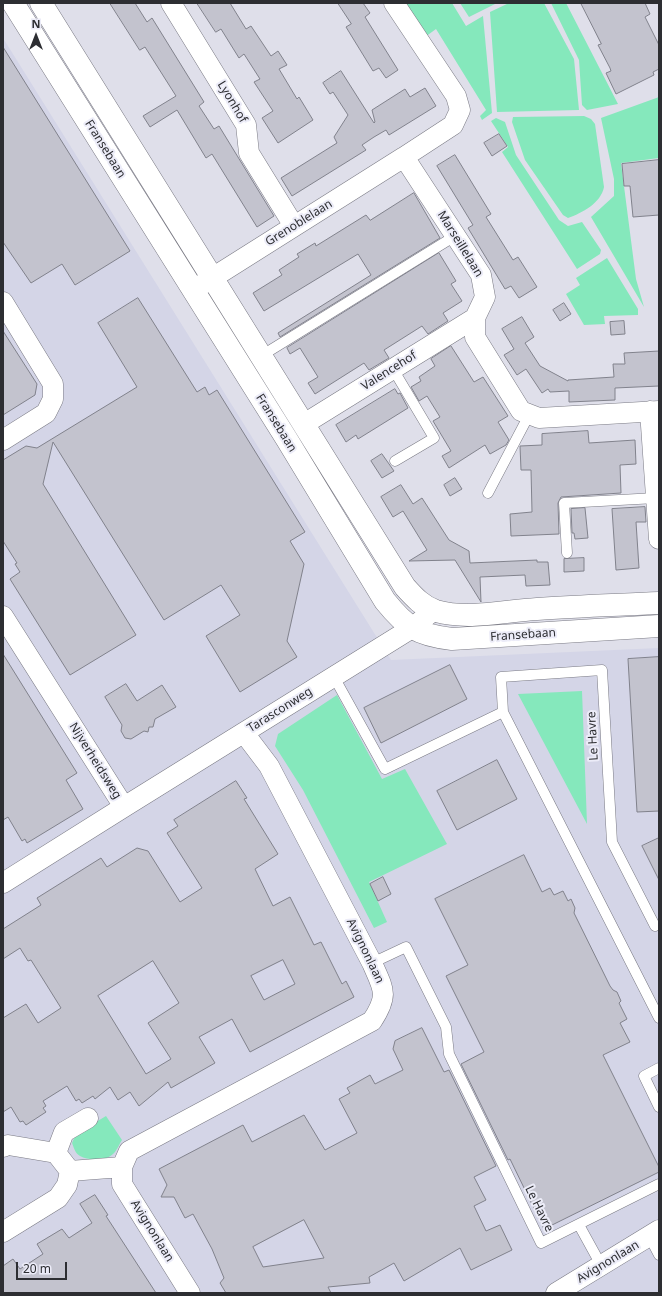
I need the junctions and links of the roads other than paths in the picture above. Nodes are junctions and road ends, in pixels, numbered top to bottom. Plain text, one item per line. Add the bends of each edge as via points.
1 (13, 3) edge
2 (41, 3) edge
3 (170, 3) edge
4 (394, 3) edge
5 (404, 157) junction
6 (294, 226) junction
7 (455, 236) junction
8 (212, 278) junction
9 (193, 290) junction
10 (3, 302) edge
11 (475, 318) junction
12 (261, 356) junction
13 (393, 369) junction
14 (655, 411) edge
15 (529, 415) junction
16 (304, 424) junction
17 (3, 440) edge
18 (395, 461) dead end
19 (488, 493) dead end
20 (656, 498) junction
21 (659, 539) edge
22 (567, 553) dead end
23 (659, 603) edge
24 (434, 610) junction
25 (3, 616) edge
26 (659, 626) edge
27 (412, 628) junction
28 (334, 677) junction
29 (503, 712) junction
30 (244, 733) junction
31 (124, 806) junction
32 (3, 882) edge
33 (658, 928) edge
34 (372, 963) junction
35 (659, 1018) edge
36 (659, 1068) edge
37 (659, 1107) edge
38 (88, 1118) dead end
39 (3, 1147) edge
40 (56, 1154) junction
41 (122, 1167) junction
42 (70, 1171) junction
43 (659, 1184) edge
44 (579, 1224) junction
45 (3, 1232) edge
46 (654, 1233) edge
47 (659, 1255) edge
48 (601, 1265) junction
49 (190, 1293) edge
50 (556, 1293) edge

1 - 9 street, Fransebaan
2 - 8 street, Fransebaan
3 - 6 street, Lyonhof via 246,126 249,153
4 - 5 street via 456,96 460,110 453,125
5 - 6 street, Grenoblelaan
5 - 7 street, Marseillelaan
6 - 8 street, Grenoblelaan
7 - 11 street, Marseillelaan via 481,276 484,285 485,297
7 - 12 lane
8 - 9 street, Grenoblelaan
8 - 12 street, Fransebaan
9 - 27 street, Fransebaan via 385,601 399,618
10 - 17 street via 53,384 53,399 46,413
11 - 13 street, Valencehof
11 - 15 street, Marseillelaan via 475,337 521,411
12 - 16 street, Fransebaan
13 - 16 street, Valencehof
13 - 18 lane via 434,438
14 - 15 street via 539,418
14 - 20 street
15 - 19 lane
16 - 24 street, Fransebaan via 405,587 419,603
20 - 21 street
20 - 22 lane via 564,503
23 - 24 street, Fransebaan via 470,615
24 - 27 street, Tarasconweg
25 - 31 street, Nijverheidsweg
26 - 27 street, Fransebaan via 452,639 430,637
27 - 28 street, Tarasconweg
28 - 29 lane via 385,769
28 - 30 street, Tarasconweg
29 - 33 lane, Le Havre via 501,677 602,670 612,842
29 - 35 lane, Le Havre
30 - 31 street, Tarasconweg
30 - 34 street, Avignonlaan via 269,766
31 - 32 street, Nijverheidsweg
34 - 41 street, Avignonlaan via 383,988 382,1005 372,1021 129,1151
34 - 44 lane, Le Havre via 406,947 446,1027 449,1054 542,1243
36 - 37 lane via 644,1076
38 - 40 street via 64,1132
39 - 40 street via 8,1145
40 - 42 street
41 - 42 street
41 - 49 street, Avignonlaan via 122,1184
42 - 45 street via 67,1185 58,1198
43 - 44 lane, Le Havre
44 - 48 lane
46 - 47 lane
46 - 48 street, Avignonlaan
48 - 50 street, Avignonlaan

